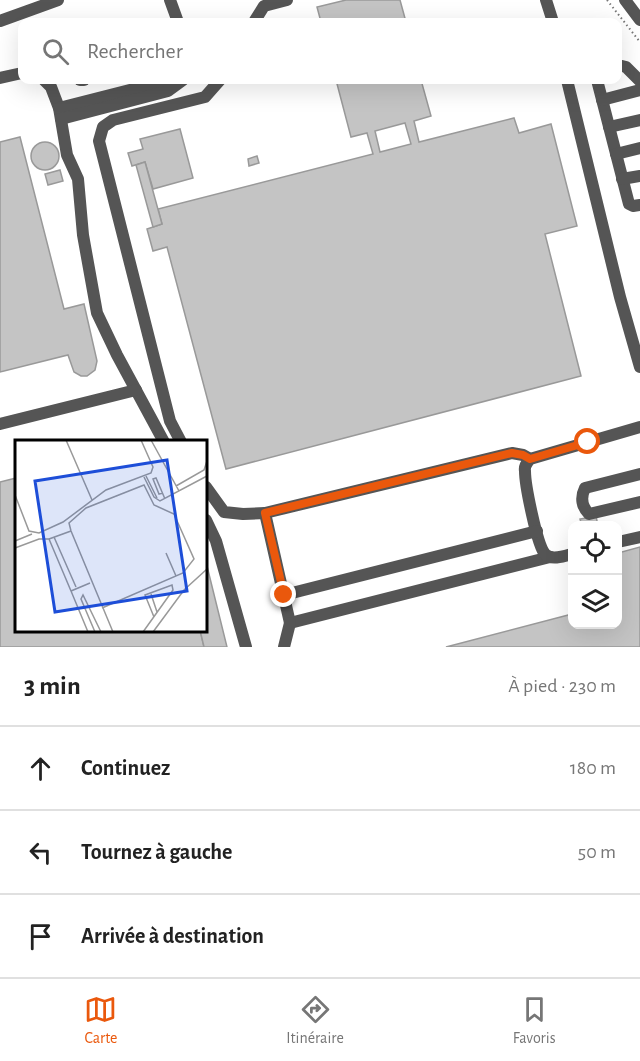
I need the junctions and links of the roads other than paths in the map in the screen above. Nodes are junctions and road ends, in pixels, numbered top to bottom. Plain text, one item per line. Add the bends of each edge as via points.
1 (58, 0) edge
2 (170, 0) edge
3 (287, 0) edge
4 (546, 0) edge
5 (624, 0) edge
6 (177, 18) edge
7 (256, 18) edge
8 (552, 18) edge
9 (640, 20) edge
10 (0, 21) edge
11 (622, 65) edge
12 (18, 74) edge
13 (0, 78) edge
14 (640, 81) edge
15 (48, 84) edge
16 (156, 84) edge
17 (178, 84) edge
18 (216, 84) edge
19 (568, 84) edge
20 (598, 84) edge
21 (640, 90) edge
22 (602, 100) junction
23 (60, 114) junction
24 (640, 120) edge
25 (609, 127) junction
26 (640, 148) edge
27 (616, 154) junction
28 (640, 176) edge
29 (622, 179) junction
30 (640, 205) edge
31 (640, 367) edge
32 (135, 390) junction
33 (0, 424) edge
34 (640, 427) edge
35 (163, 440) edge
36 (180, 440) edge
37 (530, 459) junction
38 (640, 474) edge
39 (207, 488) edge
40 (640, 502) edge
41 (265, 513) junction
42 (207, 522) edge
43 (537, 531) junction
44 (640, 537) edge
45 (622, 541) edge
46 (568, 555) edge
47 (550, 557) junction
48 (284, 595) junction
49 (290, 623) junction
50 (246, 647) edge
51 (284, 647) edge

1 - 10 street
2 - 6 street
3 - 7 street via 264,6
4 - 8 street
5 - 9 street
11 - 14 street
12 - 13 street
15 - 23 street
16 - 23 street
17 - 23 street via 168,91
18 - 36 street via 205,97 113,120 103,127 99,141 170,421
19 - 31 street
20 - 22 street
21 - 22 street
22 - 25 street
23 - 32 street via 67,155 78,179 97,313
24 - 25 street
25 - 27 street
26 - 27 street
27 - 29 street
28 - 29 street
29 - 30 street via 629,204
32 - 33 street
32 - 35 street
34 - 37 street
37 - 41 street via 512,453
37 - 43 street via 525,471
38 - 40 street via 585,488 582,501 589,514
39 - 41 street via 224,512
41 - 48 street
42 - 50 street
43 - 47 street via 545,554
43 - 48 street
44 - 45 street
46 - 47 street
47 - 49 street
48 - 49 street
49 - 51 street

